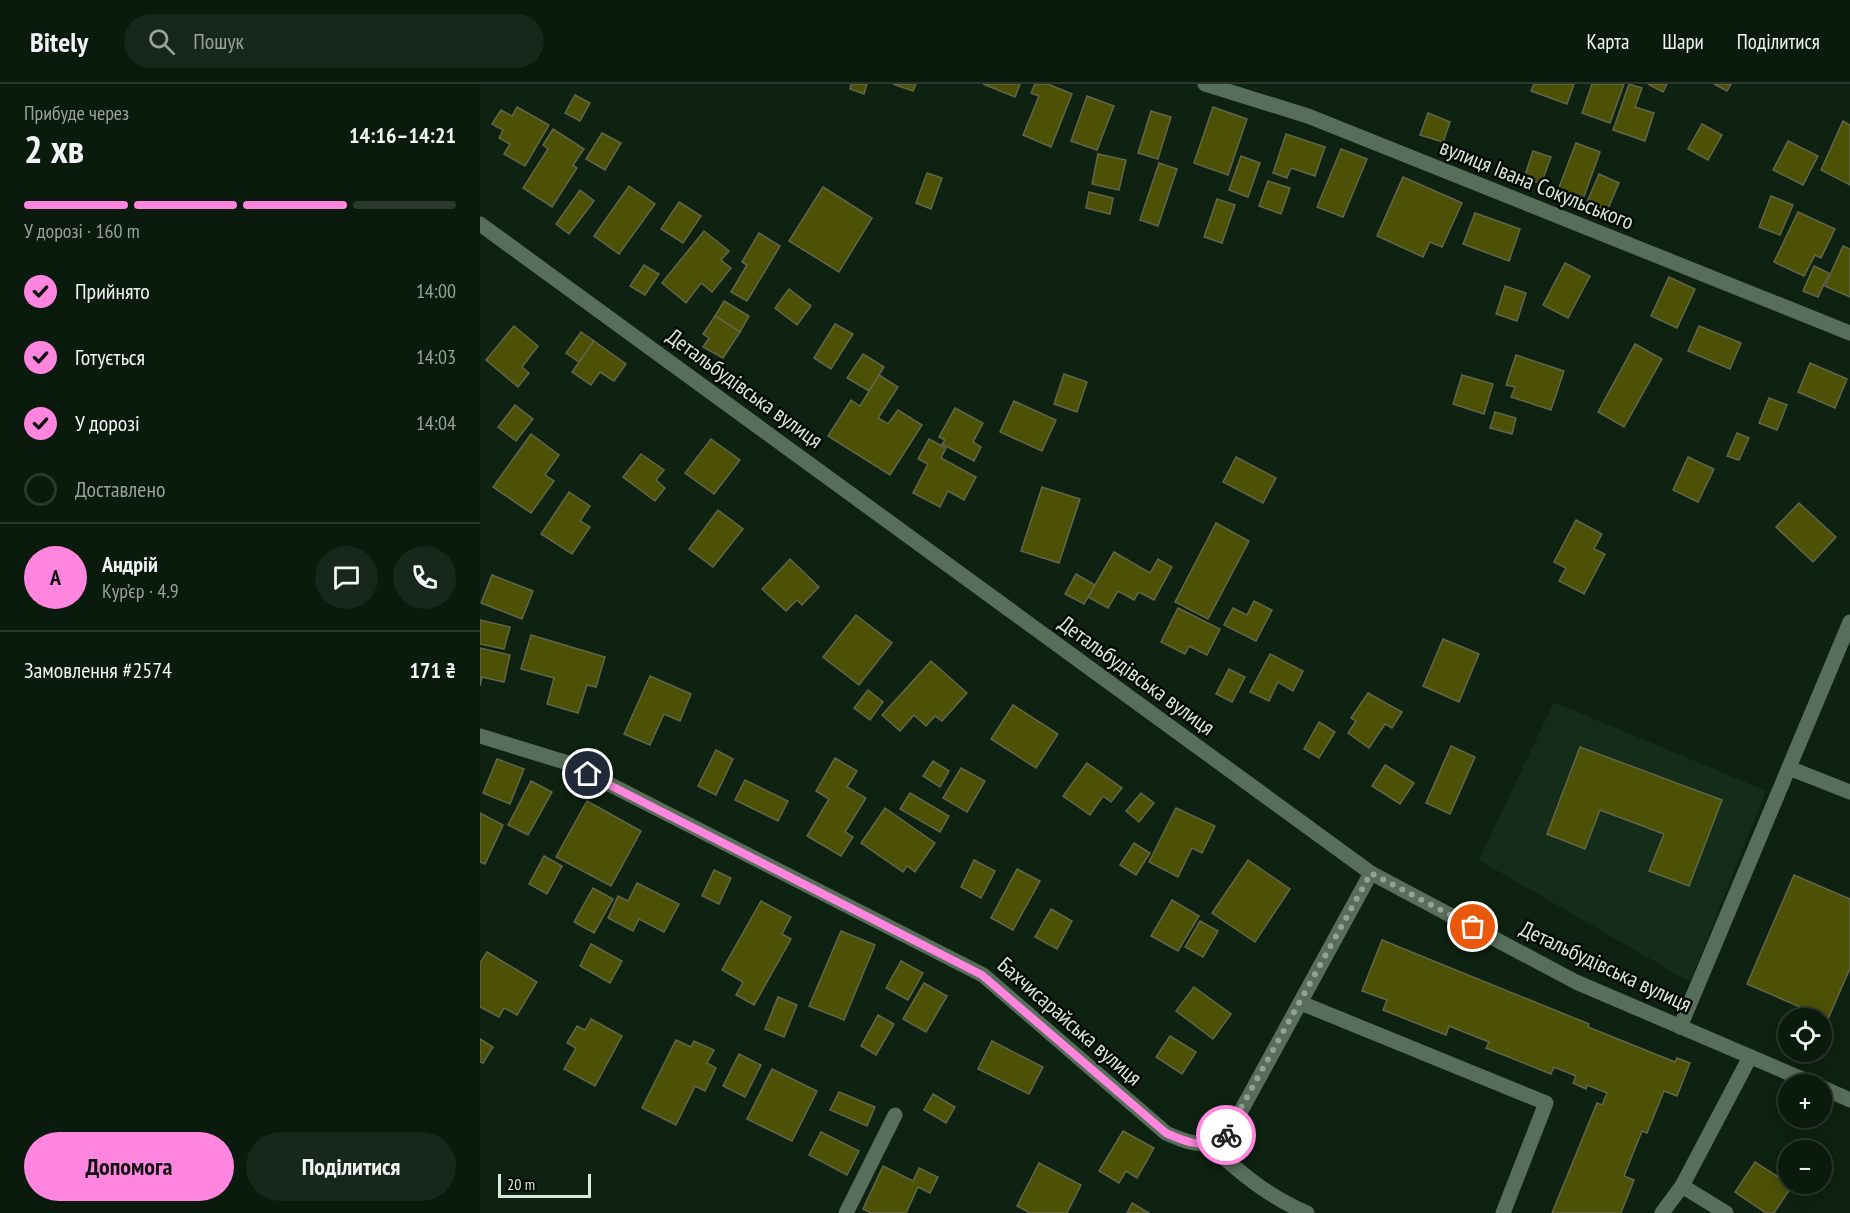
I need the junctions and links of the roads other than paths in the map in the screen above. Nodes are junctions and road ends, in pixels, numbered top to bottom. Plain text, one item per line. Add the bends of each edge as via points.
1 (1205, 84) edge
2 (480, 224) edge
3 (1850, 333) edge
4 (1850, 622) edge
5 (480, 736) edge
6 (1789, 768) junction
7 (1850, 792) edge
8 (1371, 873) junction
9 (1301, 1003) junction
10 (1680, 1027) junction
11 (1750, 1057) junction
12 (1790, 1074) edge
13 (1832, 1093) edge
14 (1850, 1100) edge
15 (895, 1115) dead end
16 (1210, 1144) junction
17 (1682, 1186) junction
18 (846, 1213) edge
19 (1307, 1213) edge
20 (1503, 1213) edge
21 (1662, 1213) edge
22 (1726, 1213) edge

1 - 3 street, вулиця Івана Сокульського via 1308,116
2 - 8 street, Детальбудівська вулиця
4 - 6 street
5 - 16 street, Бахчисарайська вулиця via 568,763 982,975 1166,1133 1186,1143
6 - 7 street
6 - 10 street
8 - 9 street
8 - 10 street, Детальбудівська вулиця via 1576,982
9 - 16 street via 1227,1134
9 - 20 street via 1546,1103
10 - 11 street, Детальбудівська вулиця
11 - 12 street, Детальбудівська вулиця
11 - 17 street
13 - 14 street
15 - 18 street
16 - 19 street via 1243,1176
17 - 21 street
17 - 22 street

